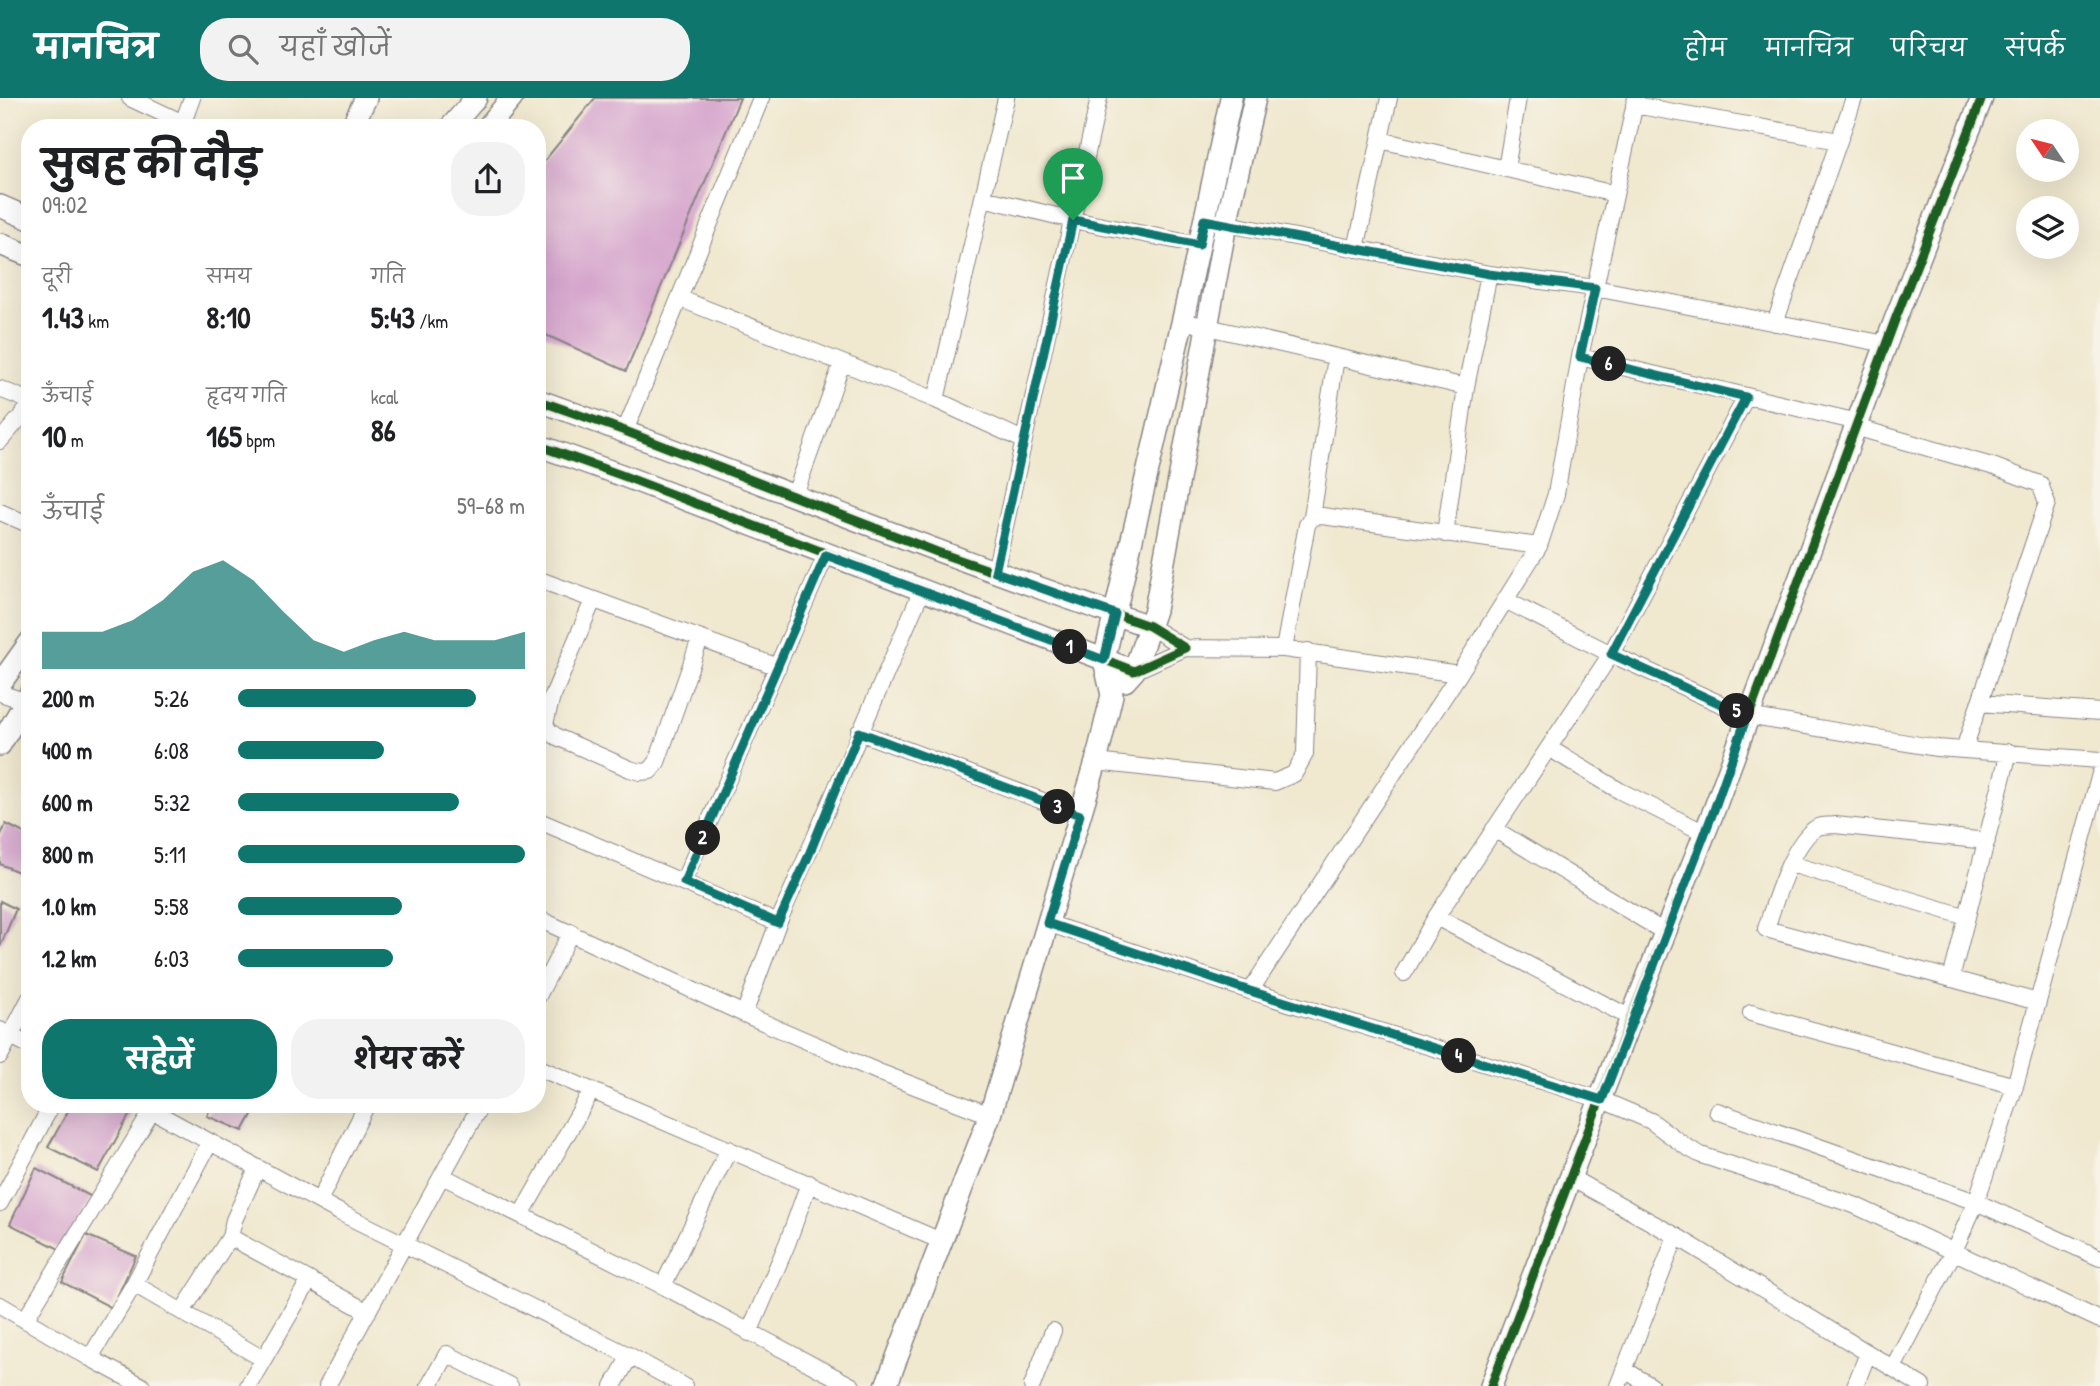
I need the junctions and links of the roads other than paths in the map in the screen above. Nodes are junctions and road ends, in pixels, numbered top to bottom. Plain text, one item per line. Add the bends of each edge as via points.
1 (130, 98) edge
2 (192, 98) edge
3 (476, 98) edge
4 (512, 98) edge
5 (761, 98) edge
6 (1006, 98) edge
7 (1099, 98) edge
8 (1231, 98) edge
9 (1255, 98) edge
10 (1389, 98) edge
11 (1518, 98) edge
12 (1854, 98) edge
13 (1982, 98) edge
14 (362, 101) edge
15 (1635, 102) edge
16 (170, 119) edge
17 (184, 119) edge
18 (355, 119) edge
19 (458, 119) edge
20 (494, 119) edge
21 (1380, 140) junction
22 (1839, 141) junction
23 (1506, 169) junction
24 (1615, 194) junction
25 (984, 198) junction
26 (0, 206) edge
27 (21, 215) edge
28 (1073, 220) junction
29 (1204, 220) junction
30 (1226, 224) junction
31 (0, 244) edge
32 (1199, 245) junction
33 (1356, 249) junction
34 (21, 252) edge
35 (1489, 274) junction
36 (1595, 288) junction
37 (681, 299) junction
38 (1182, 321) junction
39 (1775, 323) junction
40 (1206, 327) junction
41 (1886, 344) junction
42 (1336, 357) junction
43 (1580, 357) junction
44 (842, 363) junction
45 (1466, 387) junction
46 (0, 388) edge
47 (1746, 397) junction
48 (21, 399) edge
49 (936, 400) junction
50 (546, 403) edge
51 (21, 415) edge
52 (1856, 425) junction
53 (625, 431) junction
54 (1023, 440) junction
55 (0, 441) edge
56 (546, 448) edge
57 (794, 497) junction
58 (0, 512) edge
59 (1312, 517) junction
60 (21, 522) edge
61 (1445, 534) junction
62 (1539, 546) junction
63 (826, 555) junction
64 (995, 572) junction
65 (546, 582) edge
66 (922, 590) junction
67 (593, 600) junction
68 (1505, 600) junction
69 (1115, 614) junction
70 (1149, 626) junction
71 (701, 639) junction
72 (1185, 648) junction
73 (1284, 649) junction
74 (1308, 651) junction
75 (1611, 654) junction
76 (21, 655) edge
77 (1104, 660) junction
78 (778, 667) junction
79 (1134, 671) junction
80 (1459, 674) junction
81 (0, 684) edge
82 (0, 693) edge
83 (1112, 695) junction
84 (21, 698) edge
85 (1979, 703) junction
86 (21, 711) edge
87 (2100, 712) edge
88 (1747, 716) junction
89 (546, 720) edge
90 (546, 726) edge
91 (859, 732) junction
92 (0, 746) edge
93 (1549, 748) junction
94 (1964, 749) junction
95 (2009, 752) junction
96 (2100, 760) edge
97 (1096, 762) junction
98 (2100, 774) edge
99 (1080, 815) junction
100 (546, 824) edge
101 (1494, 829) junction
102 (1705, 833) junction
103 (1987, 841) junction
104 (1791, 864) junction
105 (684, 882) junction
106 (1436, 917) junction
107 (1967, 917) junction
108 (546, 922) edge
109 (778, 923) junction
110 (1047, 923) junction
111 (571, 932) junction
112 (1667, 933) junction
113 (1404, 973) dead end
114 (1951, 979) junction
115 (546, 981) edge
116 (1250, 991) junction
117 (2038, 1002) junction
118 (21, 1011) edge
119 (1751, 1013) dead end
120 (744, 1014) junction
121 (1632, 1018) junction
122 (5, 1033) edge
123 (21, 1041) edge
124 (0, 1056) edge
125 (546, 1071) edge
126 (2015, 1086) junction
127 (592, 1090) junction
128 (1602, 1100) junction
129 (1717, 1111) dead end
130 (47, 1113) edge
131 (143, 1113) edge
132 (155, 1113) edge
133 (363, 1113) edge
134 (476, 1113) edge
135 (990, 1115) junction
136 (209, 1142) junction
137 (729, 1149) junction
138 (257, 1169) junction
139 (442, 1176) junction
140 (1572, 1178) junction
141 (809, 1183) junction
142 (319, 1201) junction
143 (1976, 1202) junction
144 (0, 1203) edge
145 (521, 1215) junction
146 (1676, 1236) junction
147 (230, 1237) junction
148 (941, 1241) junction
149 (405, 1244) junction
150 (1953, 1253) junction
151 (2100, 1258) edge
152 (309, 1281) junction
153 (134, 1284) junction
154 (663, 1286) junction
155 (0, 1305) edge
156 (182, 1312) junction
157 (368, 1312) junction
158 (25, 1320) junction
159 (2100, 1320) edge
160 (1053, 1331) dead end
161 (749, 1333) junction
162 (1868, 1353) junction
163 (630, 1356) junction
164 (90, 1359) junction
165 (263, 1359) junction
166 (1894, 1368) junction
167 (1625, 1370) junction
168 (331, 1385) edge
169 (142, 1386) edge
170 (248, 1386) edge
171 (429, 1386) edge
172 (510, 1386) edge
173 (613, 1386) edge
174 (684, 1386) edge
175 (852, 1386) edge
176 (886, 1386) edge
177 (1032, 1386) edge
178 (1491, 1386) edge
179 (1618, 1386) edge
180 (1651, 1386) edge
181 (1855, 1386) edge
182 (1922, 1386) edge

1 - 16 street
2 - 17 street
3 - 19 street
4 - 20 street
5 - 37 street
6 - 25 street
7 - 28 street
8 - 29 street
9 - 30 street
10 - 21 street
11 - 23 street
12 - 22 street
13 - 41 street
14 - 18 street
15 - 22 street
15 - 24 street
21 - 23 street
21 - 33 street
22 - 39 street
23 - 24 street
24 - 36 street
25 - 28 street
25 - 49 street
26 - 27 street
28 - 32 street
28 - 54 street
29 - 30 street
29 - 32 street
30 - 33 street
30 - 40 street
31 - 34 street
32 - 38 street
33 - 35 street
35 - 36 street
35 - 45 street
36 - 39 street
36 - 43 street
37 - 44 street
37 - 53 street
38 - 40 street
38 - 69 street
39 - 41 street
40 - 42 street
40 - 70 street
41 - 52 street
42 - 45 street
42 - 59 street
43 - 47 street
43 - 62 street via 1556,494
44 - 49 street
44 - 57 street
45 - 61 street
46 - 48 street
47 - 52 street
47 - 75 street
49 - 54 street
50 - 53 street
51 - 55 street
52 - 85 street via 1995,467 2040,484 2045,495 2047,503
52 - 88 street
53 - 57 street
54 - 64 street
56 - 63 street
57 - 64 street
58 - 60 street
59 - 61 street
59 - 73 street
61 - 62 street
62 - 68 street
63 - 66 street
63 - 78 street
64 - 69 street
65 - 67 street
66 - 77 street
66 - 91 street
67 - 71 street
67 - 89 street
68 - 75 street
68 - 80 street
69 - 70 street
69 - 77 street
70 - 72 street
70 - 79 street
71 - 78 street
71 - 90 street via 650,771 630,769 557,737
72 - 73 street
72 - 79 street
73 - 74 street
74 - 80 street
74 - 97 street via 1305,754 1294,774 1275,782
75 - 88 street
75 - 93 street
76 - 81 street
77 - 79 street
77 - 83 street
78 - 105 street
79 - 83 street
80 - 116 street
82 - 84 street
83 - 97 street
85 - 87 street
85 - 94 street
86 - 92 street
88 - 94 street
88 - 102 street
91 - 99 street
91 - 109 street
93 - 101 street
93 - 102 street via 1620,791
94 - 95 street
95 - 96 street
95 - 103 street
97 - 99 street
98 - 117 street
99 - 110 street
100 - 105 street
101 - 106 street
101 - 112 street
102 - 112 street
103 - 104 street via 1835,825 1819,827 1803,841
103 - 107 street
104 - 107 street
104 - 114 street via 1766,929
105 - 109 street
106 - 113 street
106 - 121 street
107 - 114 street
108 - 111 street
109 - 120 street
110 - 116 street
110 - 135 street
111 - 115 street
111 - 120 street
112 - 121 street
114 - 117 street
116 - 128 street
117 - 126 street
118 - 122 street
119 - 126 street
120 - 135 street
121 - 128 street
122 - 123 street
122 - 124 street
125 - 127 street
126 - 143 street
127 - 137 street
127 - 145 street
128 - 140 street
128 - 150 street via 1651,1121 1701,1155 1854,1205
129 - 143 street
130 - 144 street
131 - 158 street
132 - 136 street
133 - 142 street
134 - 139 street
135 - 148 street
136 - 138 street
136 - 153 street
137 - 141 street
137 - 154 street
138 - 142 street
138 - 147 street
139 - 145 street
139 - 149 street
140 - 146 street
140 - 178 street
141 - 148 street
141 - 161 street
142 - 149 street
143 - 150 street
143 - 151 street
145 - 154 street
146 - 162 street
146 - 167 street
147 - 152 street
147 - 156 street
148 - 176 street
149 - 157 street
149 - 163 street
150 - 159 street
150 - 166 street
152 - 157 street
152 - 165 street
153 - 156 street
153 - 164 street
154 - 161 street
155 - 158 street
156 - 165 street
157 - 168 street
158 - 164 street
160 - 177 street
161 - 175 street
162 - 166 street
162 - 181 street
163 - 173 street
163 - 174 street
164 - 169 street
165 - 170 street
166 - 182 street
167 - 179 street
167 - 180 street
171 - 172 street via 447,1354

